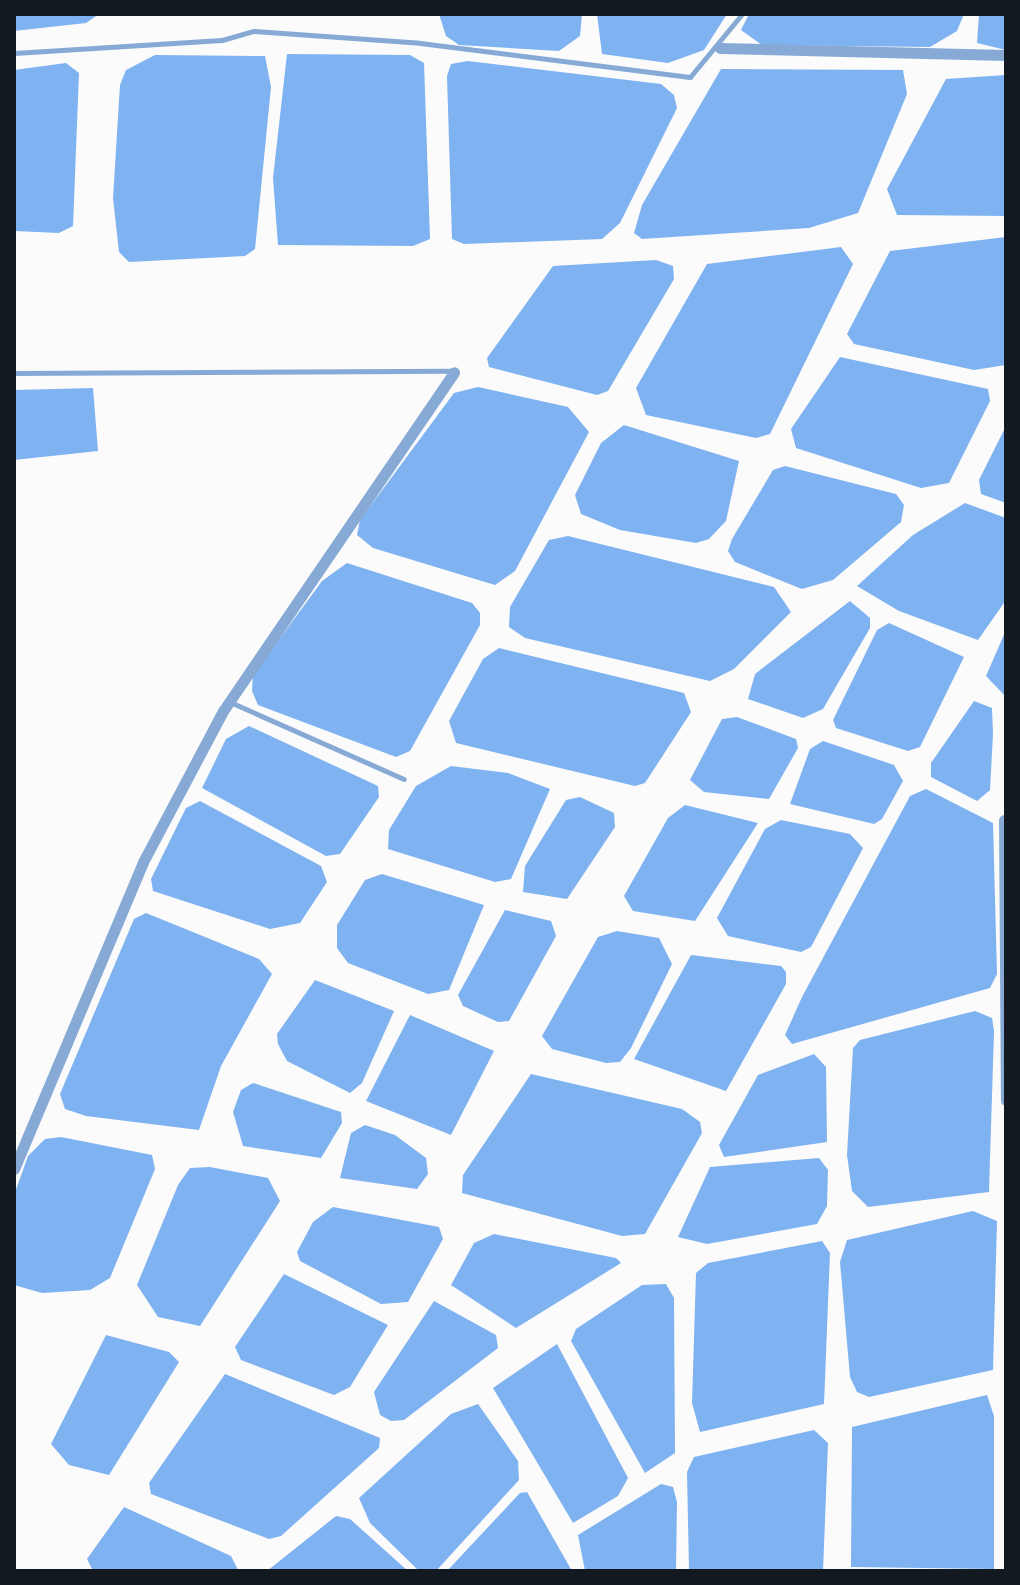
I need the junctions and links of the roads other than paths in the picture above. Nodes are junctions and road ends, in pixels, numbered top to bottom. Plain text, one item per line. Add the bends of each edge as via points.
1 (742, 14) edge
2 (720, 48) junction
3 (14, 53) edge
4 (1006, 55) edge
5 (454, 372) joint
6 (14, 373) edge
7 (229, 702) junction
8 (404, 779) dead end
9 (1004, 820) edge
10 (1006, 1100) edge
11 (14, 1169) edge

1 - 2 lane
2 - 3 lane via 690,77 420,43 254,31 222,40
2 - 4 street
5 - 6 lane
5 - 7 street
7 - 8 lane
7 - 11 street via 143,862
9 - 10 street

